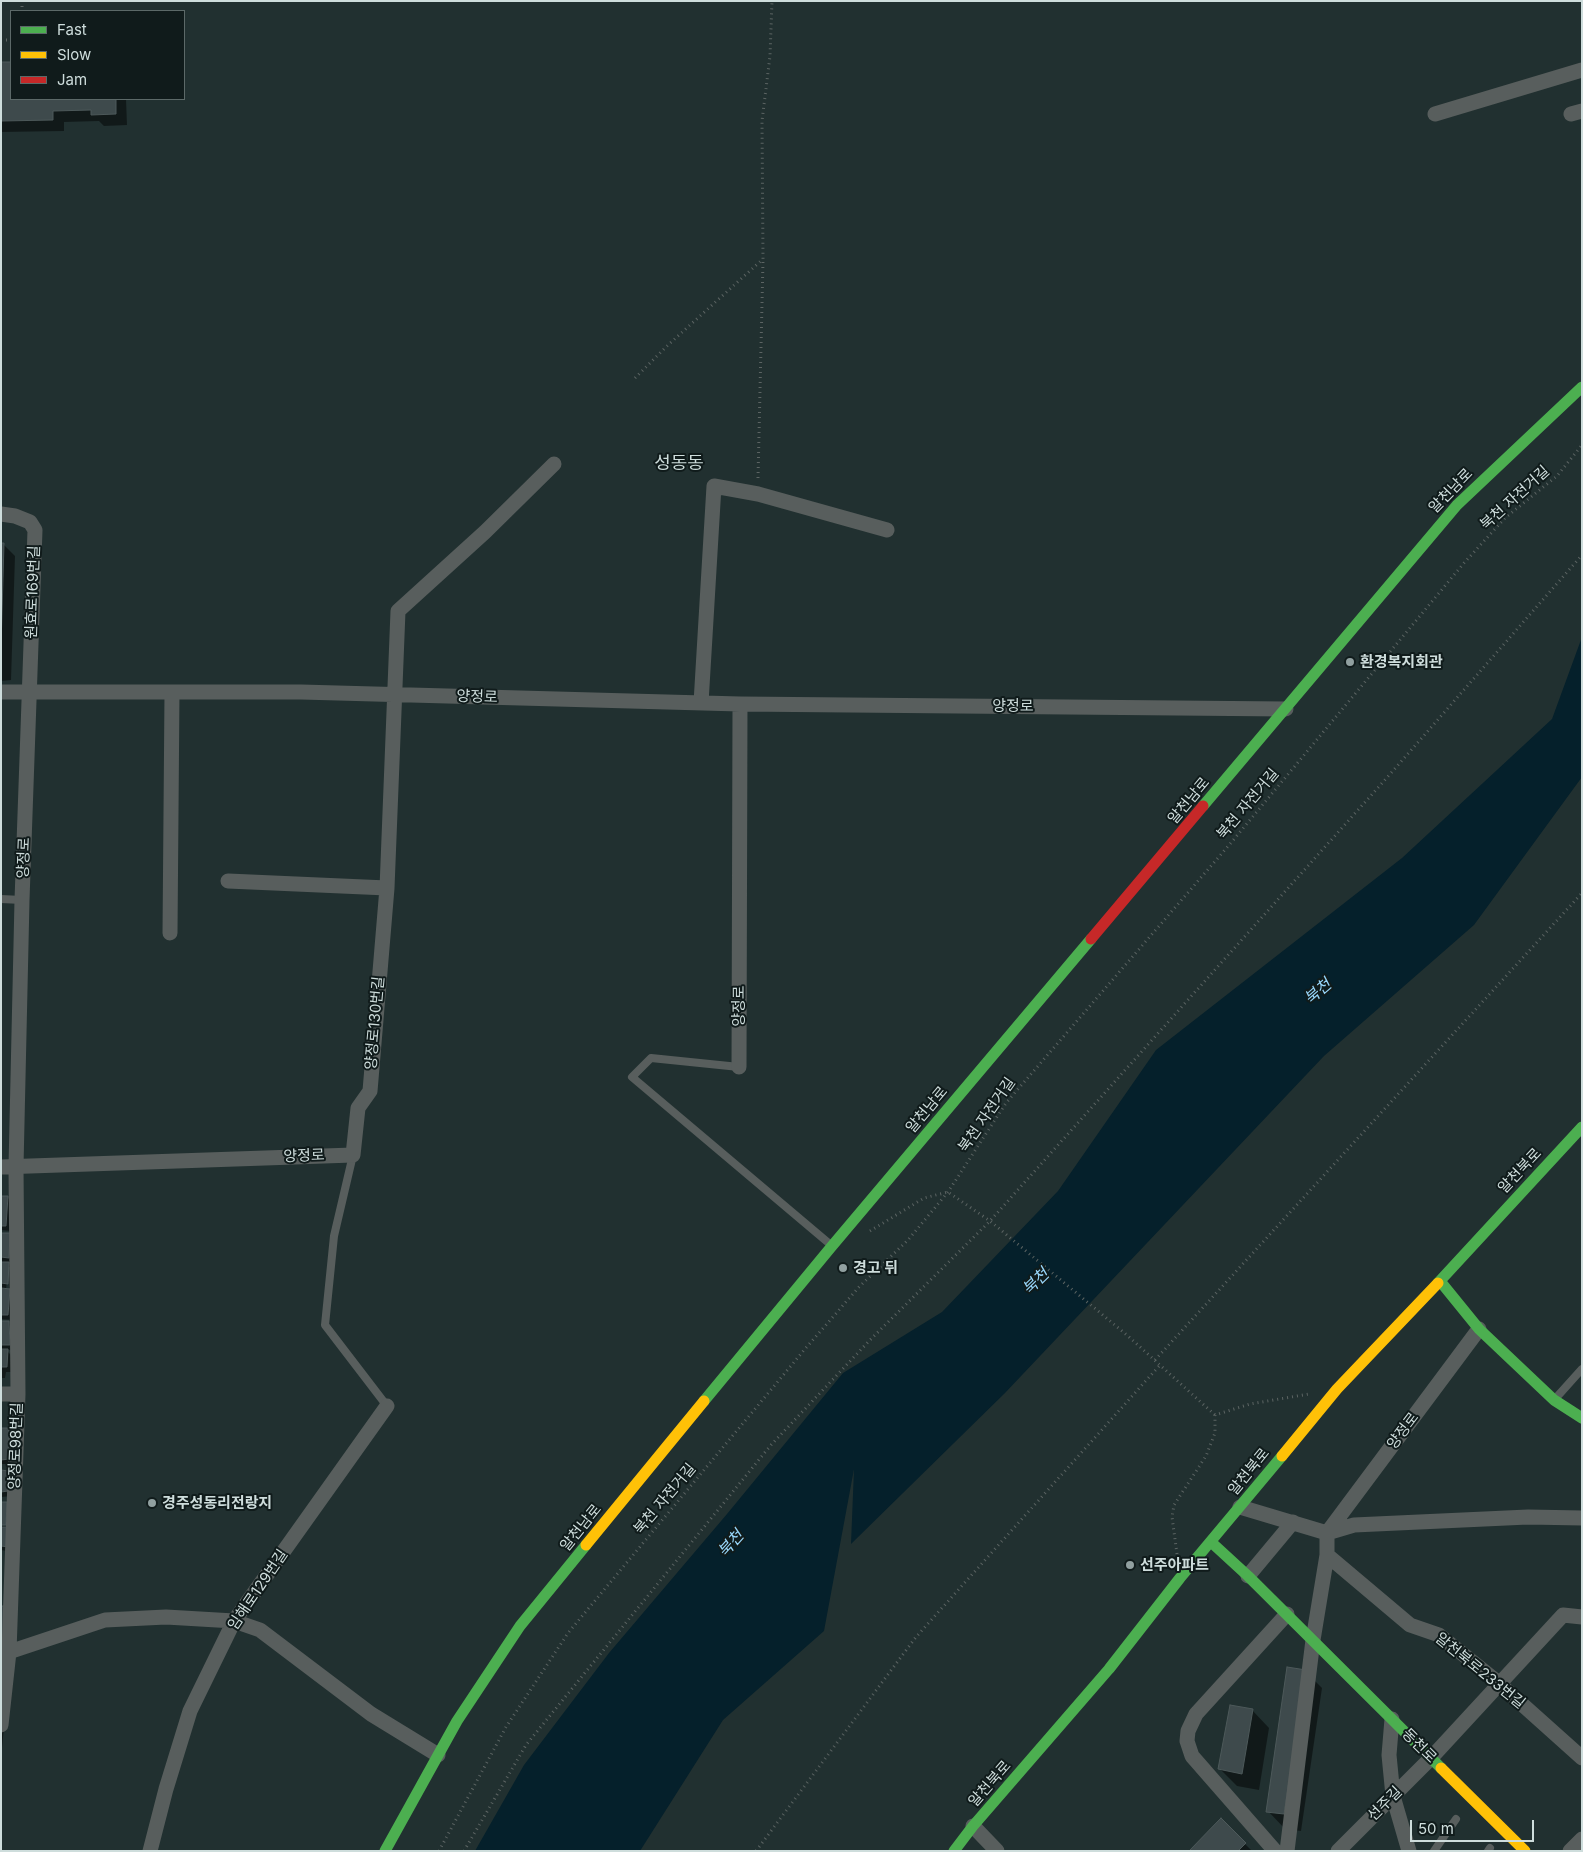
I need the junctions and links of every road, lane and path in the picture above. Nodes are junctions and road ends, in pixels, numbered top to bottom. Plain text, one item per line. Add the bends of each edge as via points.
1 (772, 1) edge
2 (1582, 70) edge
3 (1435, 114) dead end
4 (763, 259) junction
5 (635, 378) dead end
6 (1582, 387) edge
7 (1582, 445) edge
8 (554, 464) dead end
9 (758, 494) junction
10 (1, 514) edge
11 (887, 530) dead end
12 (1582, 555) edge
13 (1, 692) edge
14 (30, 692) junction
15 (172, 692) junction
16 (394, 693) junction
17 (701, 703) junction
18 (740, 704) junction
19 (1286, 708) junction
20 (228, 881) dead end
21 (386, 888) junction
22 (1582, 893) edge
23 (1, 899) edge
24 (22, 900) junction
25 (170, 933) dead end
26 (739, 1067) joint
27 (1582, 1127) edge
28 (353, 1155) junction
29 (8, 1167) edge
30 (948, 1192) junction
31 (990, 1221) junction
32 (867, 1232) dead end
33 (832, 1246) junction
34 (1440, 1281) junction
35 (1479, 1329) junction
36 (1155, 1360) junction
37 (1160, 1365) junction
38 (1582, 1369) edge
39 (1337, 1389) junction
40 (1, 1394) edge
41 (18, 1394) junction
42 (1554, 1400) junction
43 (387, 1406) joint
44 (1215, 1415) junction
45 (1582, 1418) edge
46 (1240, 1507) junction
47 (1582, 1518) edge
48 (1293, 1522) junction
49 (1327, 1533) junction
50 (1211, 1542) junction
51 (1327, 1555) junction
52 (1248, 1576) junction
53 (1180, 1578) junction
54 (6, 1604) edge
55 (1287, 1614) junction
56 (1582, 1617) edge
57 (234, 1621) junction
58 (1313, 1640) junction
59 (9, 1652) junction
60 (1500, 1685) junction
61 (1392, 1719) junction
62 (1, 1725) edge
63 (438, 1754) junction
64 (1431, 1758) junction
65 (1582, 1758) edge
66 (1393, 1796) junction
67 (1456, 1819) dead end
68 (974, 1826) junction
69 (1582, 1839) edge
70 (150, 1851) edge
71 (385, 1851) edge
72 (439, 1851) edge
73 (464, 1851) edge
74 (756, 1851) edge
75 (954, 1851) edge
76 (997, 1851) edge
77 (1275, 1851) edge
78 (1287, 1851) edge
79 (1338, 1851) edge
80 (1409, 1851) edge
81 (1434, 1851) edge
82 (1525, 1851) edge
83 (1570, 1851) edge

1 - 4 path via 770,56 762,121
2 - 3 street
4 - 5 path
4 - 9 path
6 - 19 street, 알천남로 via 1457,504
7 - 30 path, 북천 자전거길 via 1557,476 1505,518 1464,564 1230,844 1006,1103
8 - 16 street via 398,611
9 - 11 street
9 - 17 street via 714,486
10 - 14 street, 원효로169번길 via 30,522 35,530
12 - 31 path
13 - 14 street
14 - 15 street, 양정로
14 - 24 street, 양정로
15 - 16 street, 양정로
15 - 25 street
16 - 17 street, 양정로
16 - 21 street, 양정로130번길
17 - 18 street, 양정로
18 - 19 street, 양정로
18 - 26 street, 양정로
19 - 33 street, 알천남로
20 - 21 street
21 - 28 street, 양정로130번길 via 370,1091 358,1108
22 - 36 path
23 - 24 lane
24 - 29 street, 양정로
26 - 33 lane via 651,1058 632,1077
27 - 34 street, 알천북로
28 - 29 street, 양정로
28 - 43 lane via 334,1236 325,1325
29 - 41 street, 양정로98번길
30 - 31 path
30 - 32 path via 924,1198
30 - 72 path, 북천 자전거길 via 908,1240 859,1287 805,1348 568,1633 506,1727
31 - 36 path
31 - 73 path via 870,1340 772,1445 526,1745
33 - 63 street, 알천남로 via 520,1626
34 - 35 street
34 - 39 street, 알천북로
35 - 42 street
35 - 49 street, 양정로
36 - 37 path
37 - 44 path
37 - 74 path via 916,1637
38 - 42 lane
39 - 44 path via 1250,1404
39 - 46 street, 알천북로
40 - 41 street
41 - 54 street, 양정로98번길
42 - 45 street
43 - 57 street, 임해로129번길
44 - 53 path via 1215,1433 1206,1456 1174,1505 1172,1517
46 - 48 street
46 - 50 street, 알천북로
47 - 49 street via 1528,1517 1354,1525
48 - 49 street
48 - 52 street
49 - 51 street
50 - 52 street, 동천로
50 - 53 street, 알천북로
51 - 58 street
51 - 60 street, 알천북로233번길 via 1410,1625 1439,1635
52 - 55 street, 동천로
53 - 68 street, 알천북로 via 1109,1669
54 - 59 street, 양정로98번길
55 - 58 street, 동천로
55 - 77 street via 1196,1714 1187,1741 1192,1756
56 - 60 street, 선주길 via 1563,1615
57 - 59 street via 166,1617 105,1620
57 - 63 street via 260,1630 371,1714
57 - 70 street, 임해로129번길 via 190,1712
58 - 61 street, 동천로
58 - 78 street
59 - 62 street, 양정로98번길
60 - 64 street, 선주길
60 - 65 street, 알천북로233번길
61 - 64 street, 동천로
61 - 66 street via 1389,1755
63 - 71 street, 알천남로
64 - 66 street, 선주길
64 - 82 street, 동천로
66 - 79 street, 선주길
66 - 80 street
67 - 81 lane
68 - 75 street, 알천북로
68 - 76 street
69 - 83 street

